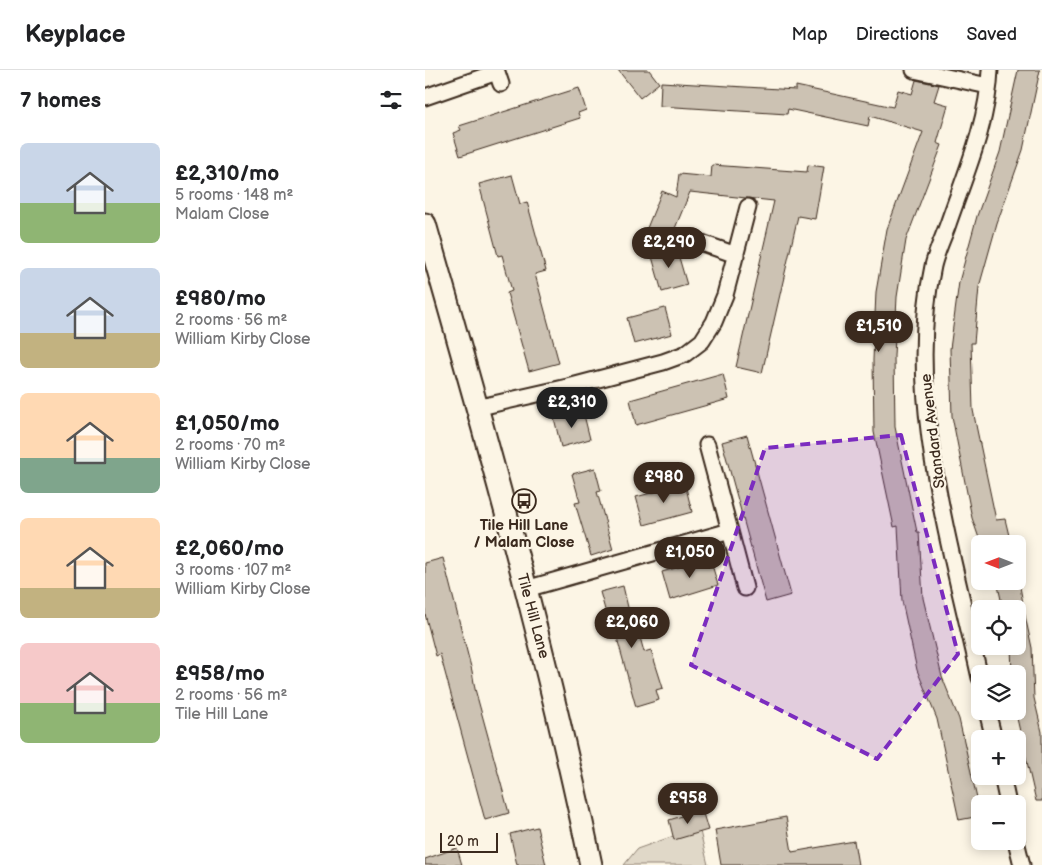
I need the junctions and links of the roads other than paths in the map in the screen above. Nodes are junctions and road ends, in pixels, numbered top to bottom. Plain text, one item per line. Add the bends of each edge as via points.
1 (914, 70) edge
2 (990, 70) edge
3 (501, 84) dead end
4 (988, 86) junction
5 (425, 97) edge
6 (748, 207) dead end
7 (425, 224) edge
8 (702, 244) dead end
9 (736, 255) junction
10 (476, 408) junction
11 (707, 445) dead end
12 (730, 531) junction
13 (745, 588) dead end
14 (526, 589) junction
15 (977, 665) edge
16 (1019, 850) edge
17 (591, 865) edge
18 (1022, 865) edge

1 - 4 street
2 - 4 street, Standard Avenue
3 - 5 street via 497,72
4 - 15 street, Standard Avenue via 980,128 933,265 924,387 945,520
6 - 9 street
7 - 10 main road, Tile Hill Lane
8 - 9 street
9 - 10 street via 715,322 702,341 685,354 568,387
10 - 14 main road, Tile Hill Lane
11 - 12 street
12 - 13 street
12 - 14 street
14 - 17 main road, Tile Hill Lane via 566,745
16 - 18 street

